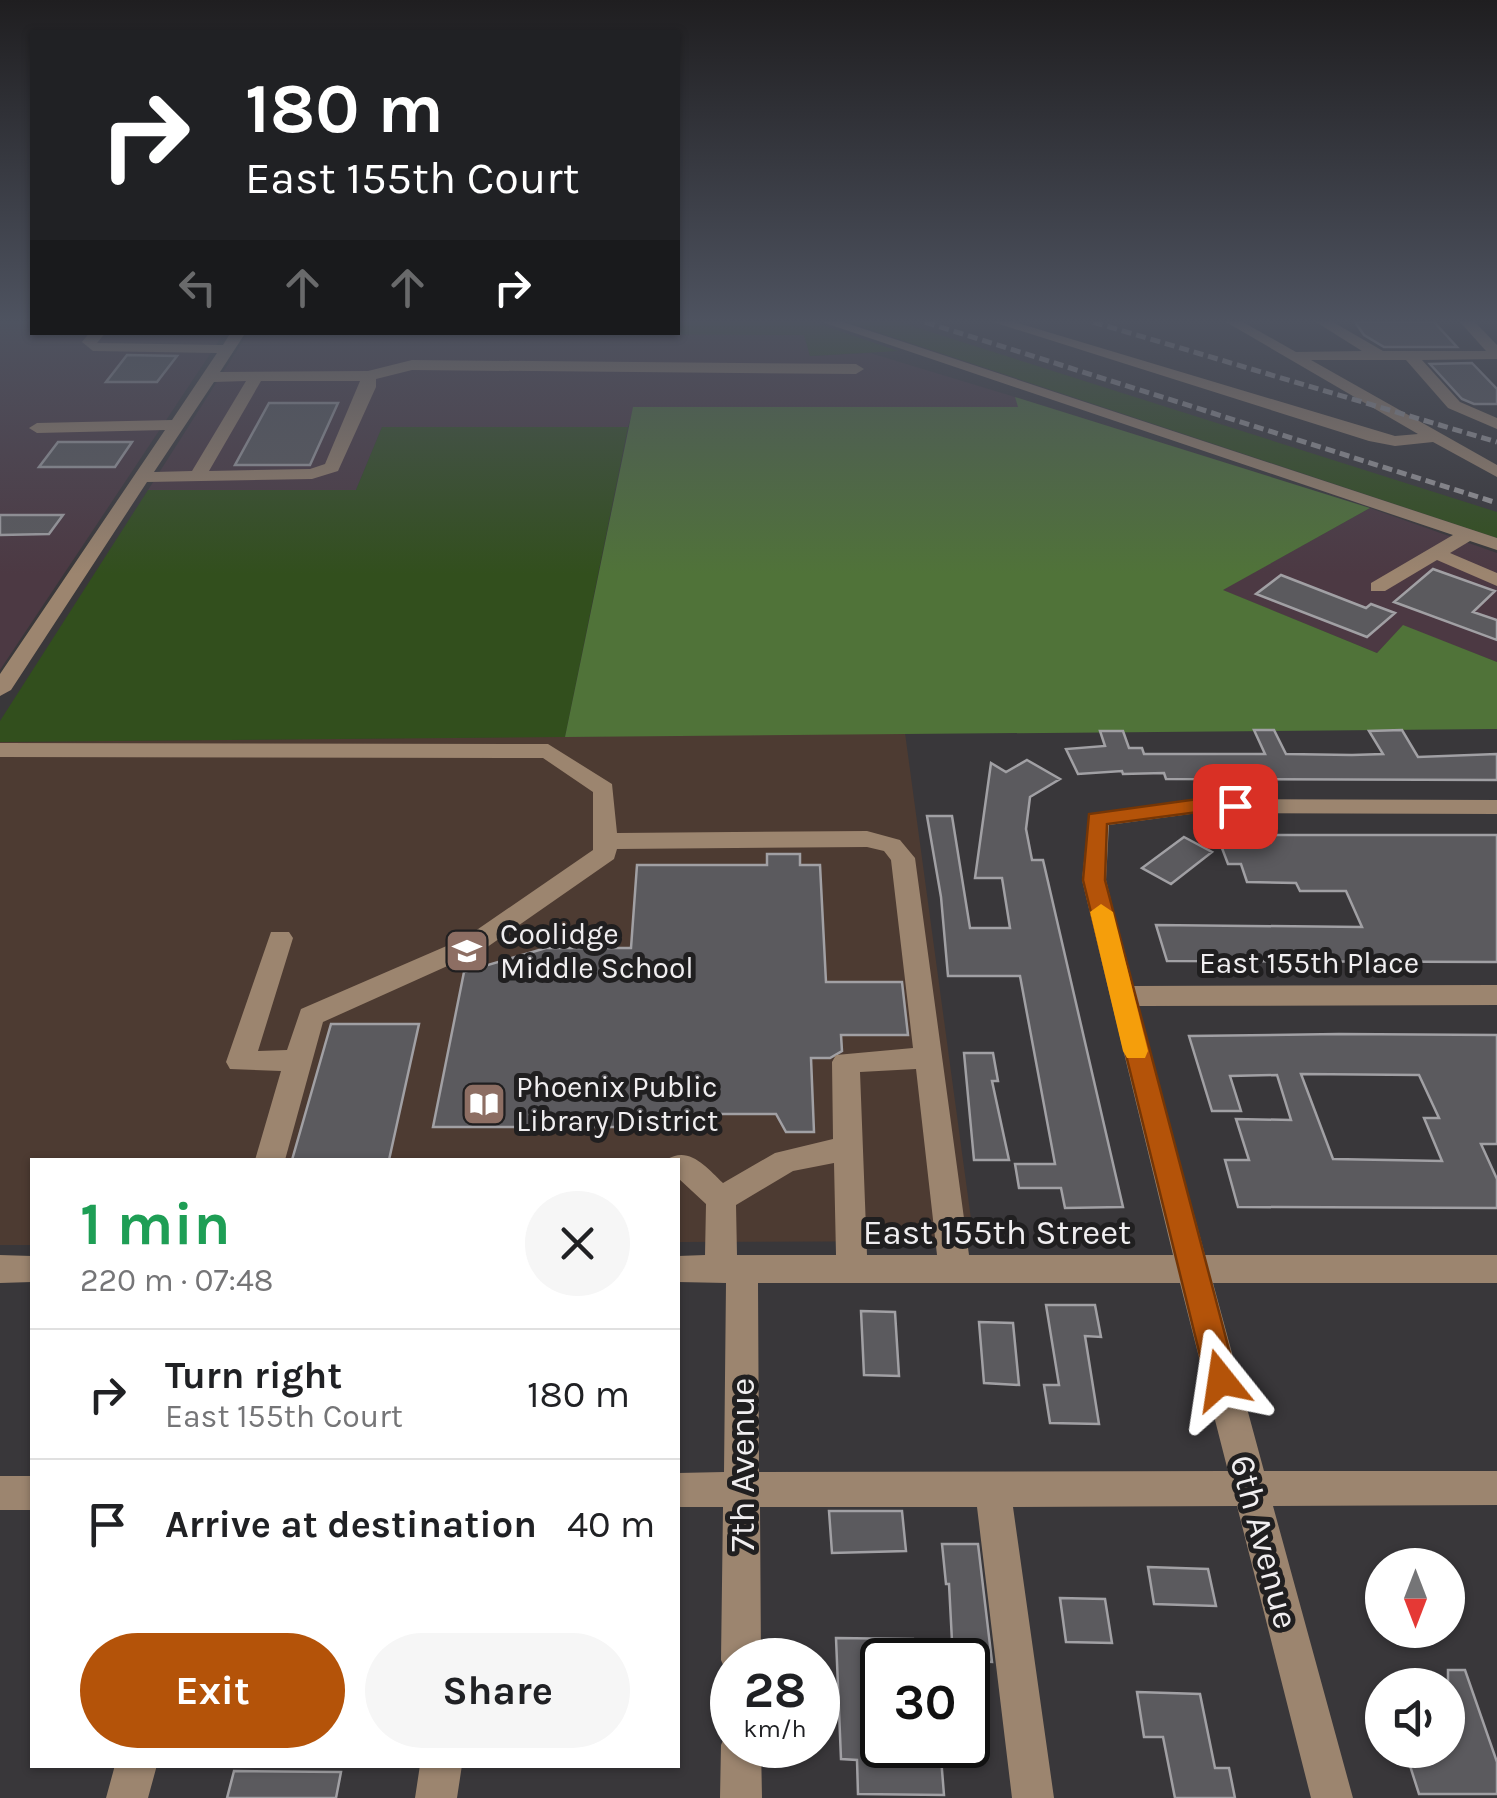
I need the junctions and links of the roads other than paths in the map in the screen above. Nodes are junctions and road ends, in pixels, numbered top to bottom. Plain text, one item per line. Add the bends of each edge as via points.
1 (190, 406) edge
2 (239, 406) edge
3 (359, 406) edge
4 (1082, 406) edge
5 (1271, 406) edge
6 (1381, 406) edge
7 (1458, 406) edge
8 (1497, 424) edge
9 (177, 425) junction
10 (37, 428) dead end
11 (1435, 437) junction
12 (1497, 472) edge
13 (142, 477) junction
14 (197, 478) junction
15 (1468, 534) junction
16 (1497, 544) edge
17 (1438, 554) junction
18 (1497, 580) edge
19 (1378, 587) dead end
20 (0, 690) edge
21 (0, 750) edge
22 (1497, 807) edge
23 (604, 841) junction
24 (280, 938) dead end
25 (1497, 995) edge
26 (1121, 996) junction
27 (928, 1058) junction
28 (299, 1060) junction
29 (848, 1148) junction
30 (271, 1158) edge
31 (680, 1166) edge
32 (721, 1200) junction
33 (0, 1269) edge
34 (30, 1269) edge
35 (680, 1269) edge
36 (732, 1269) junction
37 (852, 1269) junction
38 (955, 1269) junction
39 (1192, 1270) junction
40 (1497, 1270) edge
41 (1497, 1488) edge
42 (993, 1489) junction
43 (1250, 1489) junction
44 (680, 1490) edge
45 (742, 1490) junction
46 (30, 1492) edge
47 (0, 1493) edge
48 (741, 1638) edge
49 (135, 1768) edge
50 (441, 1768) edge
51 (741, 1768) edge
52 (127, 1798) edge
53 (436, 1798) edge
54 (740, 1798) edge
55 (1033, 1798) edge
56 (1332, 1798) edge

1 - 9 street
2 - 14 street
3 - 14 street via 332,466 312,474
4 - 15 street
5 - 11 street via 1375,438
6 - 11 street
7 - 8 street
9 - 10 street
9 - 13 street
11 - 12 street
13 - 14 street
13 - 20 street
15 - 16 street
15 - 17 street
17 - 18 street
17 - 19 street
21 - 23 street via 548,751 604,790
22 - 26 street, 6th Avenue via 1198,806 1096,819 1094,880
23 - 27 street via 867,839 892,845 904,858
23 - 28 street via 605,853 474,944 311,1016
24 - 28 street via 240,1062
25 - 26 street, East 155th Place
26 - 39 street, 6th Avenue
27 - 29 street via 846,1062
27 - 38 street
28 - 30 street
29 - 32 street via 786,1160
29 - 37 street
31 - 32 street
32 - 36 street, 7th Avenue
33 - 34 street
35 - 36 street, East 155th Street
36 - 37 street, East 155th Street
36 - 45 street, 7th Avenue
37 - 38 street, East 155th Street
38 - 39 street, East 155th Street
39 - 40 street, East 155th Street
39 - 43 street, 6th Avenue
41 - 43 street
42 - 43 street
42 - 45 street
42 - 55 street
43 - 56 street, 6th Avenue
44 - 45 street
45 - 48 street, 7th Avenue
46 - 47 street
49 - 52 street
50 - 53 street
51 - 54 street

